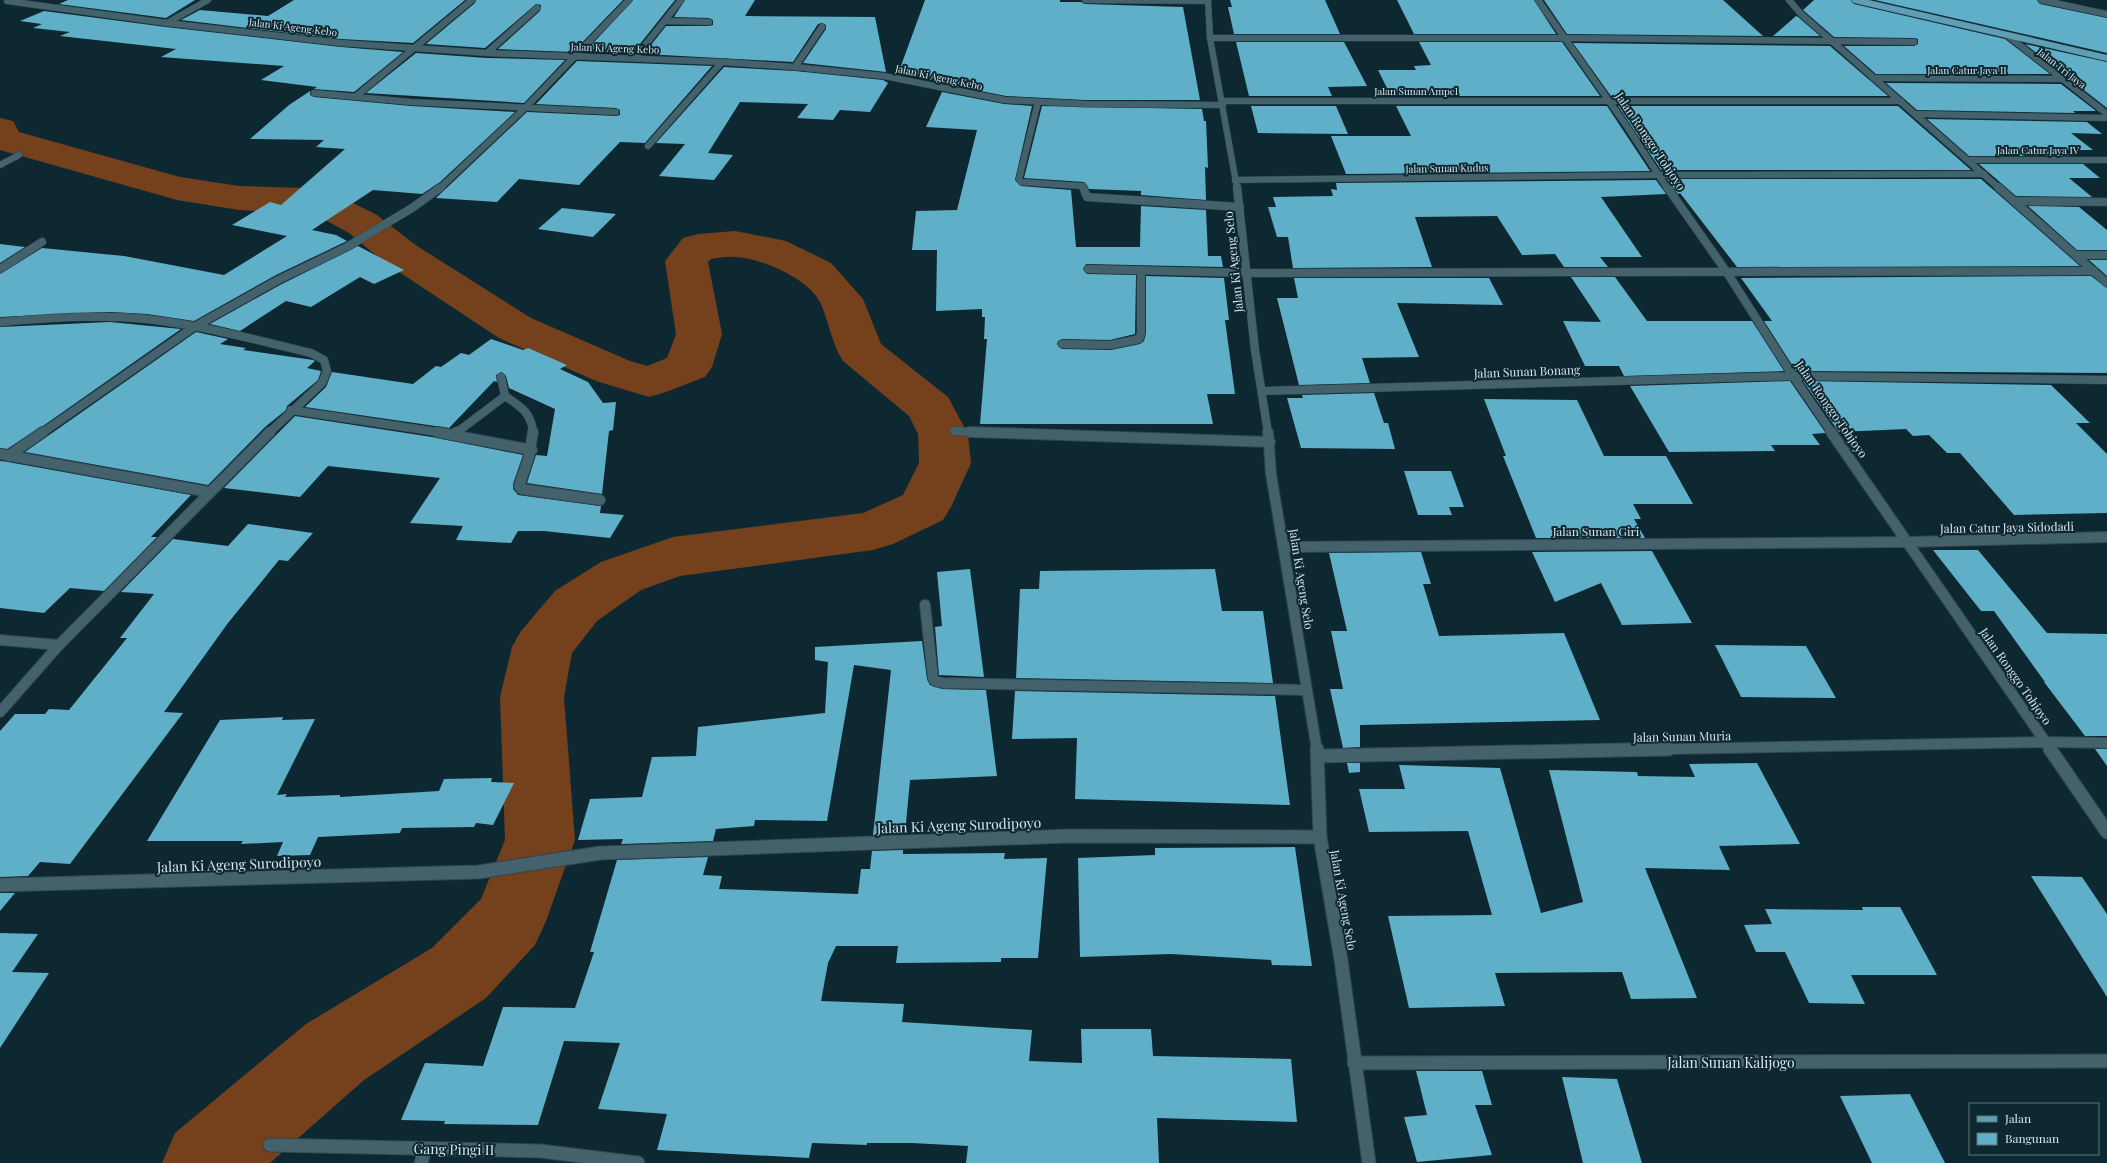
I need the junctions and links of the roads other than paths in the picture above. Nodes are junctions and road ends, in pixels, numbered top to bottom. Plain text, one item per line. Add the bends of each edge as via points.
1 (7, 0) edge
2 (208, 0) edge
3 (472, 0) edge
4 (629, 0) edge
5 (681, 0) edge
6 (1085, 0) edge
7 (1538, 0) edge
8 (1789, 0) edge
9 (1855, 0) edge
10 (2041, 0) edge
11 (1208, 1) edge
12 (0, 4) edge
13 (537, 8) dead end
14 (2107, 14) edge
15 (665, 20) junction
16 (709, 22) dead end
17 (167, 23) junction
18 (822, 27) dead end
19 (2008, 36) junction
20 (1210, 38) junction
21 (1565, 38) junction
22 (1831, 40) junction
23 (1914, 42) dead end
24 (413, 47) junction
25 (487, 53) junction
26 (574, 57) junction
27 (635, 58) junction
28 (2107, 58) edge
29 (722, 62) junction
30 (795, 67) junction
31 (1873, 78) junction
32 (2061, 79) junction
33 (314, 93) dead end
34 (355, 96) junction
35 (1610, 101) junction
36 (1901, 101) junction
37 (1038, 102) junction
38 (1222, 103) junction
39 (525, 108) junction
40 (616, 112) dead end
41 (1917, 114) junction
42 (2107, 114) edge
43 (2107, 118) edge
44 (648, 146) dead end
45 (19, 155) dead end
46 (1969, 160) junction
47 (2107, 160) edge
48 (0, 165) edge
49 (1984, 174) junction
50 (1658, 175) junction
51 (1235, 180) junction
52 (2014, 201) junction
53 (2107, 202) edge
54 (1240, 207) junction
55 (42, 242) dead end
56 (2078, 255) junction
57 (2107, 255) edge
58 (0, 269) edge
59 (1088, 269) dead end
60 (1141, 270) junction
61 (1726, 271) junction
62 (2094, 271) junction
63 (1247, 273) junction
64 (2107, 283) edge
65 (0, 322) edge
66 (194, 327) junction
67 (1062, 344) dead end
68 (501, 376) dead end
69 (1793, 376) junction
70 (2107, 380) edge
71 (1262, 391) junction
72 (505, 396) junction
73 (291, 410) junction
74 (954, 431) dead end
75 (454, 434) junction
76 (1270, 442) junction
77 (532, 450) junction
78 (4, 455) edge
79 (209, 492) junction
80 (600, 500) dead end
81 (2107, 537) edge
82 (1908, 542) junction
83 (1284, 547) junction
84 (926, 605) dead end
85 (0, 640) edge
86 (60, 644) junction
87 (1306, 690) junction
88 (0, 712) edge
89 (2047, 742) junction
90 (2107, 743) edge
91 (1318, 756) junction
92 (2107, 832) edge
93 (1320, 837) junction
94 (0, 885) edge
95 (2107, 1061) edge
96 (1354, 1063) junction
97 (270, 1145) dead end
98 (423, 1156) edge
99 (638, 1163) edge
100 (1369, 1163) edge

1 - 12 street
1 - 17 street, Jalan Ki Ageng Kebo
2 - 17 street
3 - 24 street
4 - 26 street
5 - 15 street
6 - 11 street
7 - 21 street, Jalan Ronggo Tohjoyo
8 - 22 street
9 - 19 main road
10 - 14 street
11 - 20 street, Jalan Ki Ageng Selo
13 - 25 street
15 - 16 street
15 - 27 street
17 - 24 street, Jalan Ki Ageng Kebo via 342,43
18 - 30 street
19 - 28 main road
19 - 32 street, Jalan Tri Jaya
20 - 21 street
20 - 38 street, Jalan Ki Ageng Selo
21 - 22 street
21 - 35 street, Jalan Ronggo Tohjoyo
22 - 23 street
22 - 31 street
24 - 25 street, Jalan Ki Ageng Kebo
24 - 34 street
25 - 26 street, Jalan Ki Ageng Kebo
26 - 27 street, Jalan Ki Ageng Kebo
26 - 39 street
27 - 29 street, Jalan Ki Ageng Kebo
29 - 30 street, Jalan Ki Ageng Kebo
29 - 44 street
30 - 37 street, Jalan Ki Ageng Kebo via 884,76 982,97
31 - 32 street, Jalan Catur Jaya II
31 - 36 street
32 - 42 street, Jalan Tri Jaya
33 - 34 street
34 - 39 street
35 - 36 street, Jalan Sunan Ampel
35 - 38 street, Jalan Sunan Ampel
35 - 50 street, Jalan Ronggo Tohjoyo
36 - 41 street
37 - 38 street, Jalan Ki Ageng Kebo
37 - 54 street via 1020,172 1021,182 1081,186 1085,189 1087,197
38 - 51 street, Jalan Ki Ageng Selo
39 - 40 street
39 - 66 street via 437,191 346,247 278,280
41 - 43 street
41 - 46 street
45 - 48 street
46 - 47 street, Jalan Catur Jaya IV
46 - 49 street
49 - 50 street, Jalan Sunan Kudus
49 - 52 street
50 - 51 street, Jalan Sunan Kudus
50 - 61 street, Jalan Ronggo Tohjoyo
51 - 54 street, Jalan Ki Ageng Selo
52 - 53 street
52 - 56 street
54 - 63 street, Jalan Ki Ageng Selo
55 - 58 street
56 - 57 street
56 - 62 street
59 - 60 street
60 - 63 street
60 - 67 street via 1139,339 1120,345
61 - 62 street
61 - 63 street
61 - 69 street, Jalan Ronggo Tohjoyo
62 - 64 street
63 - 71 street, Jalan Ki Ageng Selo
65 - 66 street via 69,316 109,316 148,319
66 - 73 street via 311,353 324,360 328,370 322,383
66 - 78 street
68 - 72 street
69 - 70 street, Jalan Sunan Bonang
69 - 71 street, Jalan Sunan Bonang
69 - 82 street, Jalan Ronggo Tohjoyo
71 - 76 street, Jalan Ki Ageng Selo
72 - 75 street
72 - 77 street via 524,409 528,415 532,429
73 - 75 street
73 - 79 street
74 - 76 street
75 - 77 street
76 - 83 street, Jalan Ki Ageng Selo via 1271,474
77 - 80 street via 519,486 521,489
78 - 79 street
79 - 86 street
81 - 82 street, Jalan Catur Jaya Sidodadi
82 - 83 street, Jalan Sunan Giri
82 - 89 street, Jalan Ronggo Tohjoyo
83 - 87 street, Jalan Ki Ageng Selo
84 - 87 street via 933,678 943,683
85 - 86 street
86 - 88 street
87 - 91 street, Jalan Ki Ageng Selo
89 - 90 street, Jalan Sunan Muria
89 - 91 street, Jalan Sunan Muria
89 - 92 street, Jalan Ronggo Tohjoyo
91 - 93 street, Jalan Ki Ageng Selo
93 - 94 street, Jalan Ki Ageng Surodipoyo via 1068,836 600,854 479,872
93 - 96 street, Jalan Ki Ageng Selo via 1342,960
95 - 96 street, Jalan Sunan Kalijogo
96 - 100 street, Jalan Ki Ageng Selo
97 - 98 street, Gang Pingi II
98 - 99 street, Gang Pingi II via 540,1151

